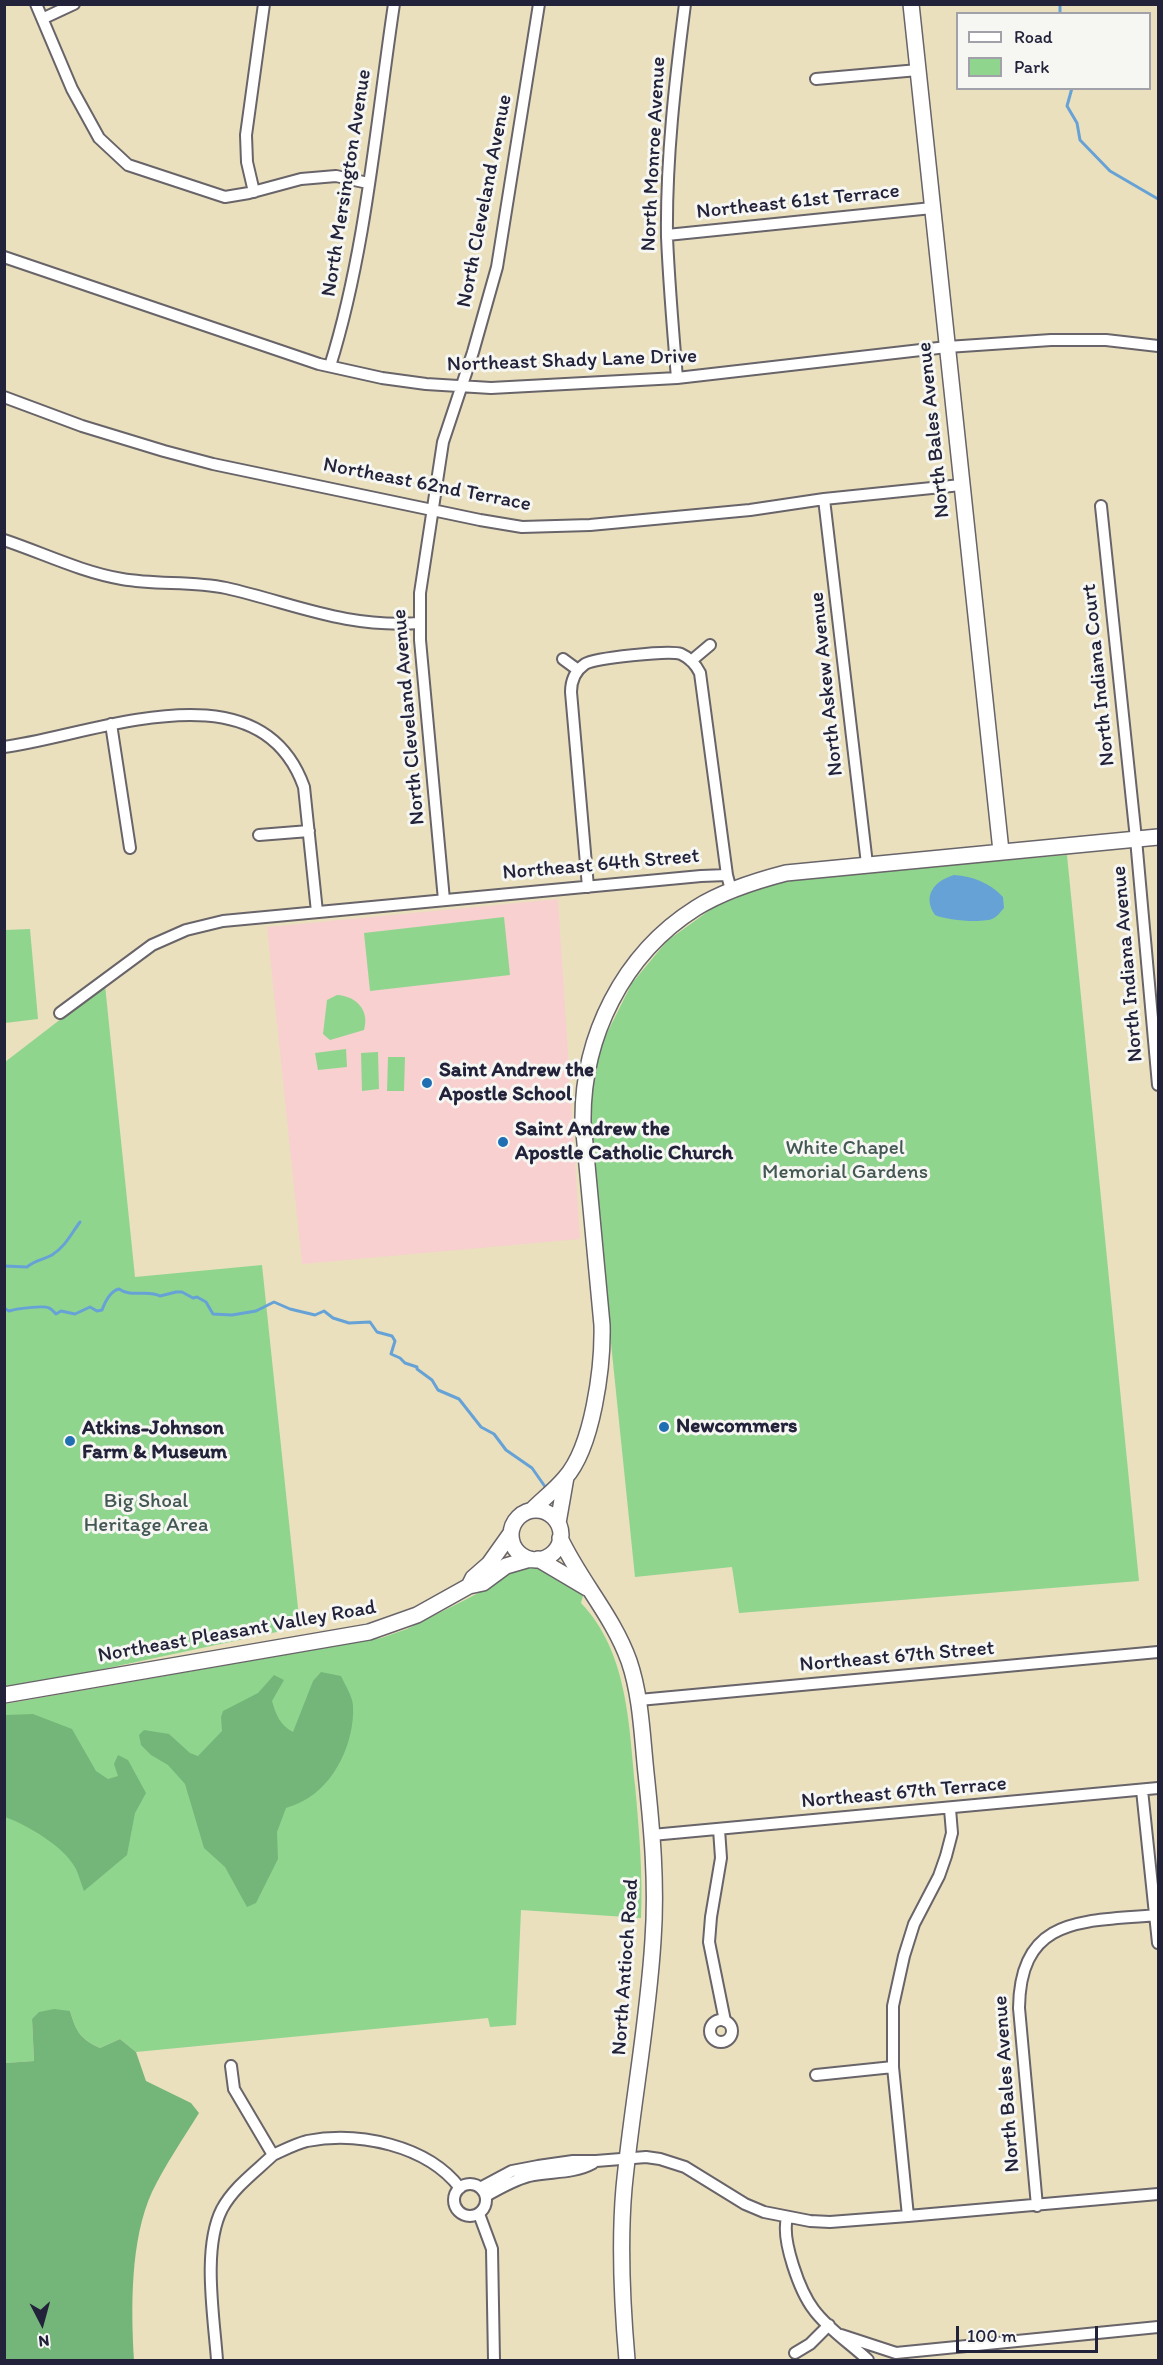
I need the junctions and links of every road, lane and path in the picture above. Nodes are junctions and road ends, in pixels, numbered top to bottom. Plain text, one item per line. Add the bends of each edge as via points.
1 (36, 4) edge
2 (74, 4) edge
3 (264, 4) edge
4 (394, 4) edge
5 (539, 4) edge
6 (685, 4) edge
7 (911, 4) edge
8 (44, 18) junction
9 (918, 70) junction
10 (816, 79) dead end
11 (368, 183) junction
12 (254, 192) junction
13 (932, 208) junction
14 (667, 235) junction
15 (4, 257) edge
16 (1158, 346) edge
17 (947, 347) junction
18 (330, 366) junction
19 (677, 378) junction
20 (460, 387) junction
21 (4, 397) edge
22 (961, 485) junction
23 (824, 499) junction
24 (1101, 506) dead end
25 (431, 509) junction
26 (4, 540) edge
27 (419, 623) junction
28 (710, 645) dead end
29 (563, 659) dead end
30 (691, 661) junction
31 (578, 670) junction
32 (111, 724) junction
33 (4, 747) edge
34 (309, 831) junction
35 (259, 835) dead end
36 (1158, 837) edge
37 (1136, 839) junction
38 (130, 848) dead end
39 (1001, 851) junction
40 (867, 864) junction
41 (727, 875) junction
42 (588, 887) junction
43 (732, 891) junction
44 (444, 900) junction
45 (316, 912) junction
46 (1153, 979) edge
47 (60, 1013) dead end
48 (1158, 1086) edge
49 (566, 1477) junction
50 (532, 1510) junction
51 (559, 1531) junction
52 (511, 1533) junction
53 (534, 1559) junction
54 (469, 1586) junction
55 (588, 1588) junction
56 (1158, 1652) edge
57 (4, 1695) edge
58 (639, 1700) junction
59 (1158, 1788) edge
60 (1143, 1790) junction
61 (950, 1809) junction
62 (719, 1829) junction
63 (652, 1835) junction
64 (1156, 1915) junction
65 (1158, 1943) edge
66 (725, 2021) dead end
67 (231, 2066) dead end
68 (893, 2067) junction
69 (816, 2075) dead end
70 (273, 2155) junction
71 (628, 2157) junction
72 (460, 2187) junction
73 (484, 2192) junction
74 (1158, 2194) edge
75 (1037, 2206) junction
76 (479, 2214) junction
77 (908, 2216) junction
78 (787, 2218) junction
79 (829, 2325) junction
80 (1158, 2327) edge
81 (841, 2335) junction
82 (795, 2353) dead end
83 (894, 2357) edge
84 (217, 2361) edge
85 (494, 2361) edge
86 (627, 2361) edge
87 (868, 2361) edge

1 - 8 street
2 - 8 street
3 - 12 street via 246,135
4 - 11 street, North Mersington Avenue
5 - 20 street, North Cleveland Avenue via 498,267
6 - 14 street, North Monroe Avenue via 671,121
7 - 9 street, North Bales Avenue
8 - 12 street via 72,89 99,138 128,165 225,197
9 - 10 street
9 - 13 street, North Bales Avenue
11 - 12 street via 336,176 301,179
11 - 18 street, North Mersington Avenue via 347,309
13 - 14 street, Northeast 61st Terrace
13 - 17 street, North Bales Avenue
14 - 19 street, North Monroe Avenue
15 - 18 street, Northeast Shady Lane Drive
16 - 17 street, Northeast Shady Lane Drive via 1075,339
17 - 19 street, Northeast Shady Lane Drive
17 - 22 street, North Bales Avenue
18 - 20 street, Northeast Shady Lane Drive via 382,378
19 - 20 street, Northeast Shady Lane Drive
20 - 25 street, North Cleveland Avenue via 443,442
21 - 25 street, Northeast 62nd Terrace via 164,451
22 - 23 street, Northeast 62nd Terrace
22 - 39 street, North Bales Avenue
23 - 25 street, Northeast 62nd Terrace via 590,525 522,527
23 - 40 street, North Askew Avenue
24 - 37 street, North Indiana Court
25 - 27 street, North Cleveland Avenue
26 - 27 street via 90,572 121,579 227,588 349,621
27 - 44 street, North Cleveland Avenue
28 - 30 street
29 - 31 street
30 - 31 street via 681,654 667,652 595,660
30 - 41 street via 700,673
31 - 42 street via 571,692
32 - 33 street via 38,743
32 - 34 street via 142,717 184,715 255,727 286,752 299,774
32 - 38 street
34 - 35 street
34 - 45 street
36 - 37 street
37 - 39 street
37 - 46 street, North Indiana Avenue
39 - 40 street
40 - 43 street via 786,873
41 - 42 street, Northeast 64th Street
41 - 43 street, Northeast 64th Street
42 - 44 street, Northeast 64th Street
43 - 49 street via 696,907 629,969 603,1017 588,1060 583,1122 601,1305 602,1359 588,1426 579,1455
44 - 45 street, Northeast 64th Street
45 - 47 street, Northeast 64th Street via 223,921 186,930 152,945
46 - 48 street, North Indiana Avenue
49 - 50 street
49 - 51 street
50 - 51 street via 547,1512
50 - 52 street via 518,1518
51 - 53 street via 554,1552
51 - 55 street, North Antioch Road
52 - 53 street via 516,1549
52 - 54 street, Northeast Pleasant Valley Road
53 - 54 street, Northeast Pleasant Valley Road via 506,1566 483,1583
53 - 55 street, North Antioch Road
54 - 57 street, Northeast Pleasant Valley Road via 417,1615 369,1632
55 - 58 street, North Antioch Road via 619,1636
56 - 58 street, Northeast 67th Street
58 - 63 street, North Antioch Road
59 - 60 street, Northeast 67th Terrace
60 - 61 street, Northeast 67th Terrace
60 - 64 street
61 - 62 street, Northeast 67th Terrace
61 - 68 street via 952,1833 946,1856 914,1924 896,1989
62 - 63 street, Northeast 67th Terrace
62 - 66 street via 721,1858 709,1942
63 - 71 street, North Antioch Road via 653,1941
64 - 65 street
64 - 75 street, North Bales Avenue via 1067,1925 1037,1947 1025,1969 1019,2008
67 - 70 street via 234,2089
68 - 69 street
68 - 77 street
70 - 72 street via 316,2140 384,2144 439,2167
70 - 84 street via 232,2195 217,2222 211,2260
71 - 73 street via 512,2171
71 - 78 street via 673,2162 745,2204
71 - 86 street, North Antioch Road via 621,2261
72 - 73 street via 471,2184
72 - 76 street via 454,2201 459,2211 468,2216
73 - 76 street via 486,2206
74 - 75 street
75 - 77 street
76 - 85 street via 492,2249
77 - 78 street via 830,2222
78 - 79 street via 787,2248 807,2299
79 - 81 street
79 - 82 street
80 - 83 street
81 - 83 street
81 - 87 street

